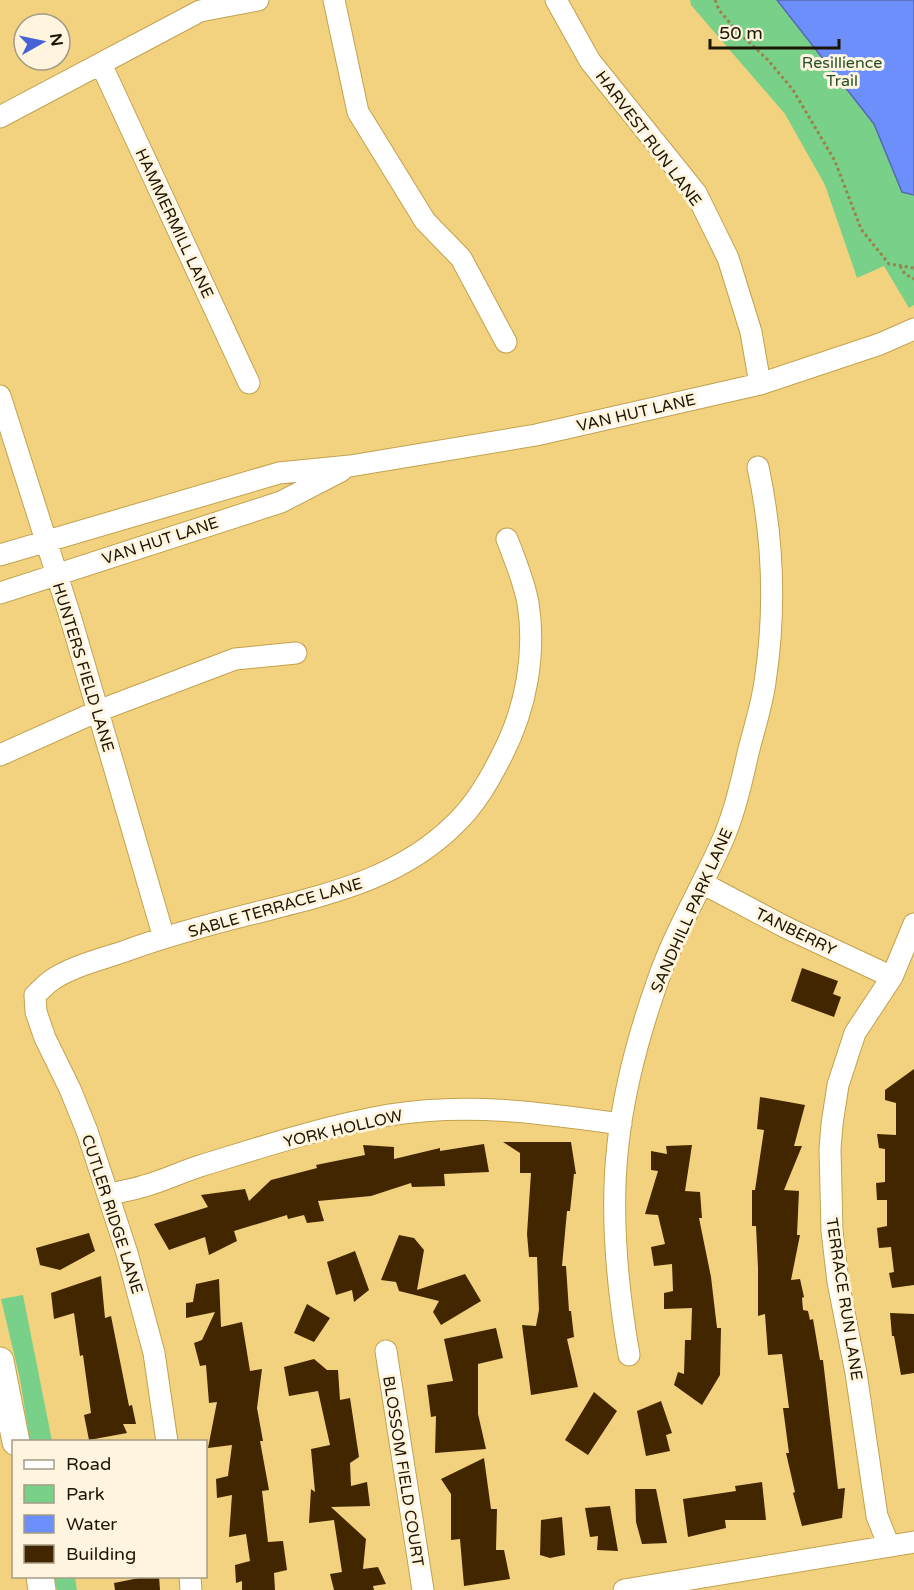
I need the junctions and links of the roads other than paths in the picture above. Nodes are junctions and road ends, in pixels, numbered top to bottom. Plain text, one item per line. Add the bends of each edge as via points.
1 (258, 0) edge
2 (333, 0) edge
3 (556, 0) edge
4 (101, 64) junction
5 (0, 117) edge
6 (914, 329) edge
7 (506, 342) dead end
8 (249, 383) dead end
9 (760, 384) junction
10 (0, 396) edge
11 (350, 466) junction
12 (758, 467) dead end
13 (507, 539) dead end
14 (46, 541) junction
15 (0, 555) edge
16 (56, 573) junction
17 (0, 592) edge
18 (296, 653) dead end
19 (98, 711) junction
20 (0, 755) edge
21 (702, 883) junction
22 (914, 924) edge
23 (164, 938) junction
24 (892, 977) junction
25 (35, 995) joint
26 (621, 1124) junction
27 (108, 1194) junction
28 (386, 1351) dead end
29 (630, 1354) dead end
30 (0, 1361) edge
31 (16, 1440) edge
32 (167, 1440) edge
33 (914, 1542) edge
34 (889, 1546) junction
35 (423, 1590) edge
36 (624, 1590) edge

1 - 4 street via 200,11
2 - 7 street via 358,112 425,221 461,258
3 - 9 street, HARVEST RUN LANE via 590,61 696,193 728,258 751,332
4 - 5 street
4 - 8 street, HAMMERMILL LANE
6 - 9 street, VAN HUT LANE
9 - 11 street, VAN HUT LANE via 536,435
10 - 14 street, HUNTERS FIELD LANE
11 - 14 street, VAN HUT LANE via 279,473
11 - 16 street, VAN HUT LANE via 281,501
12 - 21 street, SANDHILL PARK LANE via 771,561 765,683 736,805
13 - 23 street, SABLE TERRACE LANE via 528,604 530,652 525,694 511,737 469,808 423,851 388,873 329,894
14 - 15 street, VAN HUT LANE
14 - 16 street, HUNTERS FIELD LANE
16 - 17 street, VAN HUT LANE
16 - 19 street, HUNTERS FIELD LANE
18 - 19 street via 235,660
19 - 20 street
19 - 23 street, HUNTERS FIELD LANE
21 - 24 street, TANBERRY
21 - 26 street, SANDHILL PARK LANE via 657,982
22 - 24 street, TERRACE RUN LANE
23 - 25 street, SABLE TERRACE LANE via 72,970 53,979
24 - 34 street, TERRACE RUN LANE via 855,1033 842,1072 832,1124 830,1172 838,1282 877,1516
25 - 27 street, CUTLER RIDGE LANE via 42,1029 82,1120
26 - 27 street, YORK HOLLOW via 493,1108 390,1115 297,1137
26 - 29 street, SANDHILL PARK LANE via 616,1226
27 - 32 street, CUTLER RIDGE LANE via 152,1346
28 - 35 street, BLOSSOM FIELD COURT
30 - 31 main road
33 - 34 street
34 - 36 street

